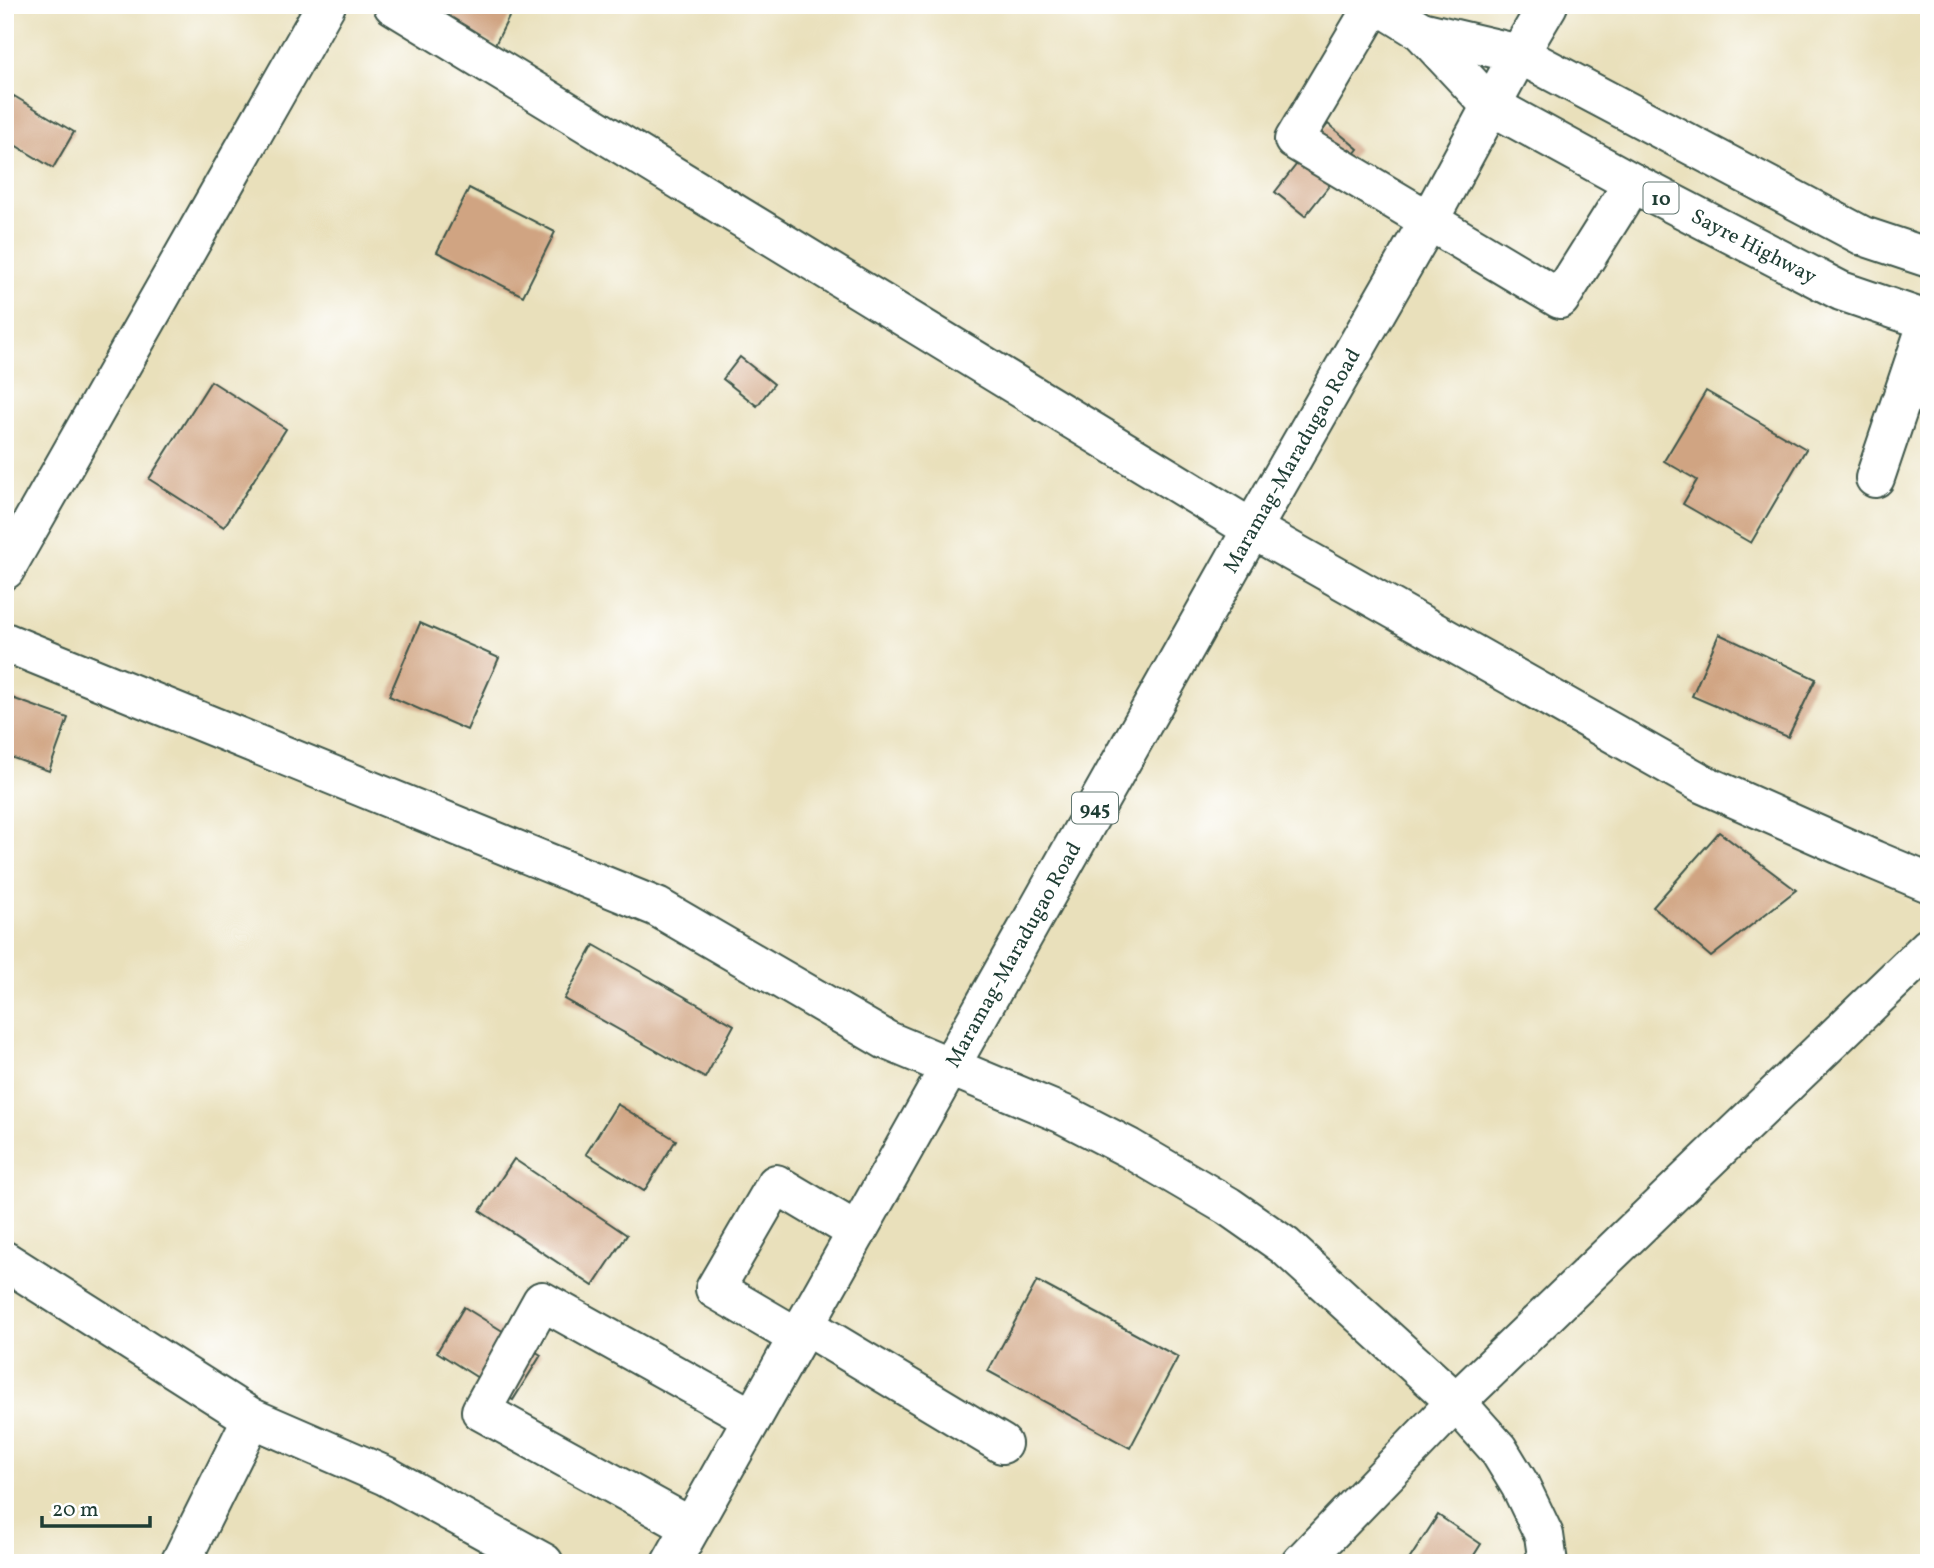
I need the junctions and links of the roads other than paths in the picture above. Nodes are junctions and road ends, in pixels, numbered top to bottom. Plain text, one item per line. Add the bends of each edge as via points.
1 (326, 5) edge
2 (393, 5) edge
3 (1376, 5) edge
4 (1548, 5) edge
5 (1421, 31) junction
6 (1519, 54) junction
7 (1490, 105) junction
8 (1633, 183) junction
9 (1428, 222) junction
10 (1929, 258) edge
11 (1928, 321) edge
12 (1916, 401) edge
13 (1875, 478) dead end
14 (1252, 529) junction
15 (5, 570) edge
16 (5, 642) edge
17 (1929, 883) edge
18 (1929, 947) edge
19 (949, 1068) junction
20 (857, 1232) junction
21 (5, 1261) edge
22 (801, 1331) junction
23 (1455, 1402) junction
24 (252, 1419) junction
25 (752, 1419) junction
26 (1002, 1444) dead end
27 (691, 1527) junction
28 (180, 1563) edge
29 (544, 1563) edge
30 (671, 1563) edge
31 (1301, 1563) edge
32 (1548, 1563) edge

1 - 15 main road
2 - 14 main road
3 - 5 main road, Sayre Highway / 10
3 - 9 main road via 1294,141
4 - 6 main road, Maramag-Maradugao Road
5 - 6 main road, Sayre Highway / 10
5 - 7 main road, Sayre Highway / 10
6 - 7 main road, Maramag-Maradugao Road / 945
6 - 10 main road, Sayre Highway / 10 via 1863,236
7 - 8 main road, Sayre Highway / 10
7 - 9 main road, Maramag-Maradugao Road / 945
8 - 9 main road via 1559,299
8 - 11 main road, Sayre Highway / 10 via 1841,291
9 - 14 main road, Maramag-Maradugao Road / 945
11 - 12 main road
12 - 13 main road
14 - 17 main road via 1703,784
14 - 19 main road, Maramag-Maradugao Road / 945
16 - 19 main road via 657,907 886,1040
18 - 23 main road
19 - 20 main road, Maramag-Maradugao Road / 945
19 - 23 main road via 1063,1114 1228,1206 1285,1246
20 - 22 main road, Maramag-Maradugao Road / 945
20 - 22 main road via 776,1184 715,1289
21 - 24 main road
22 - 25 main road, Maramag-Maradugao Road / 945
22 - 26 main road
23 - 31 main road
23 - 32 main road via 1498,1449 1520,1486 1544,1535
24 - 28 main road
24 - 29 main road via 386,1476
25 - 27 main road, Maramag-Maradugao Road / 945
25 - 27 main road via 542,1301 481,1411
27 - 30 main road, Maramag-Maradugao Road / 945

